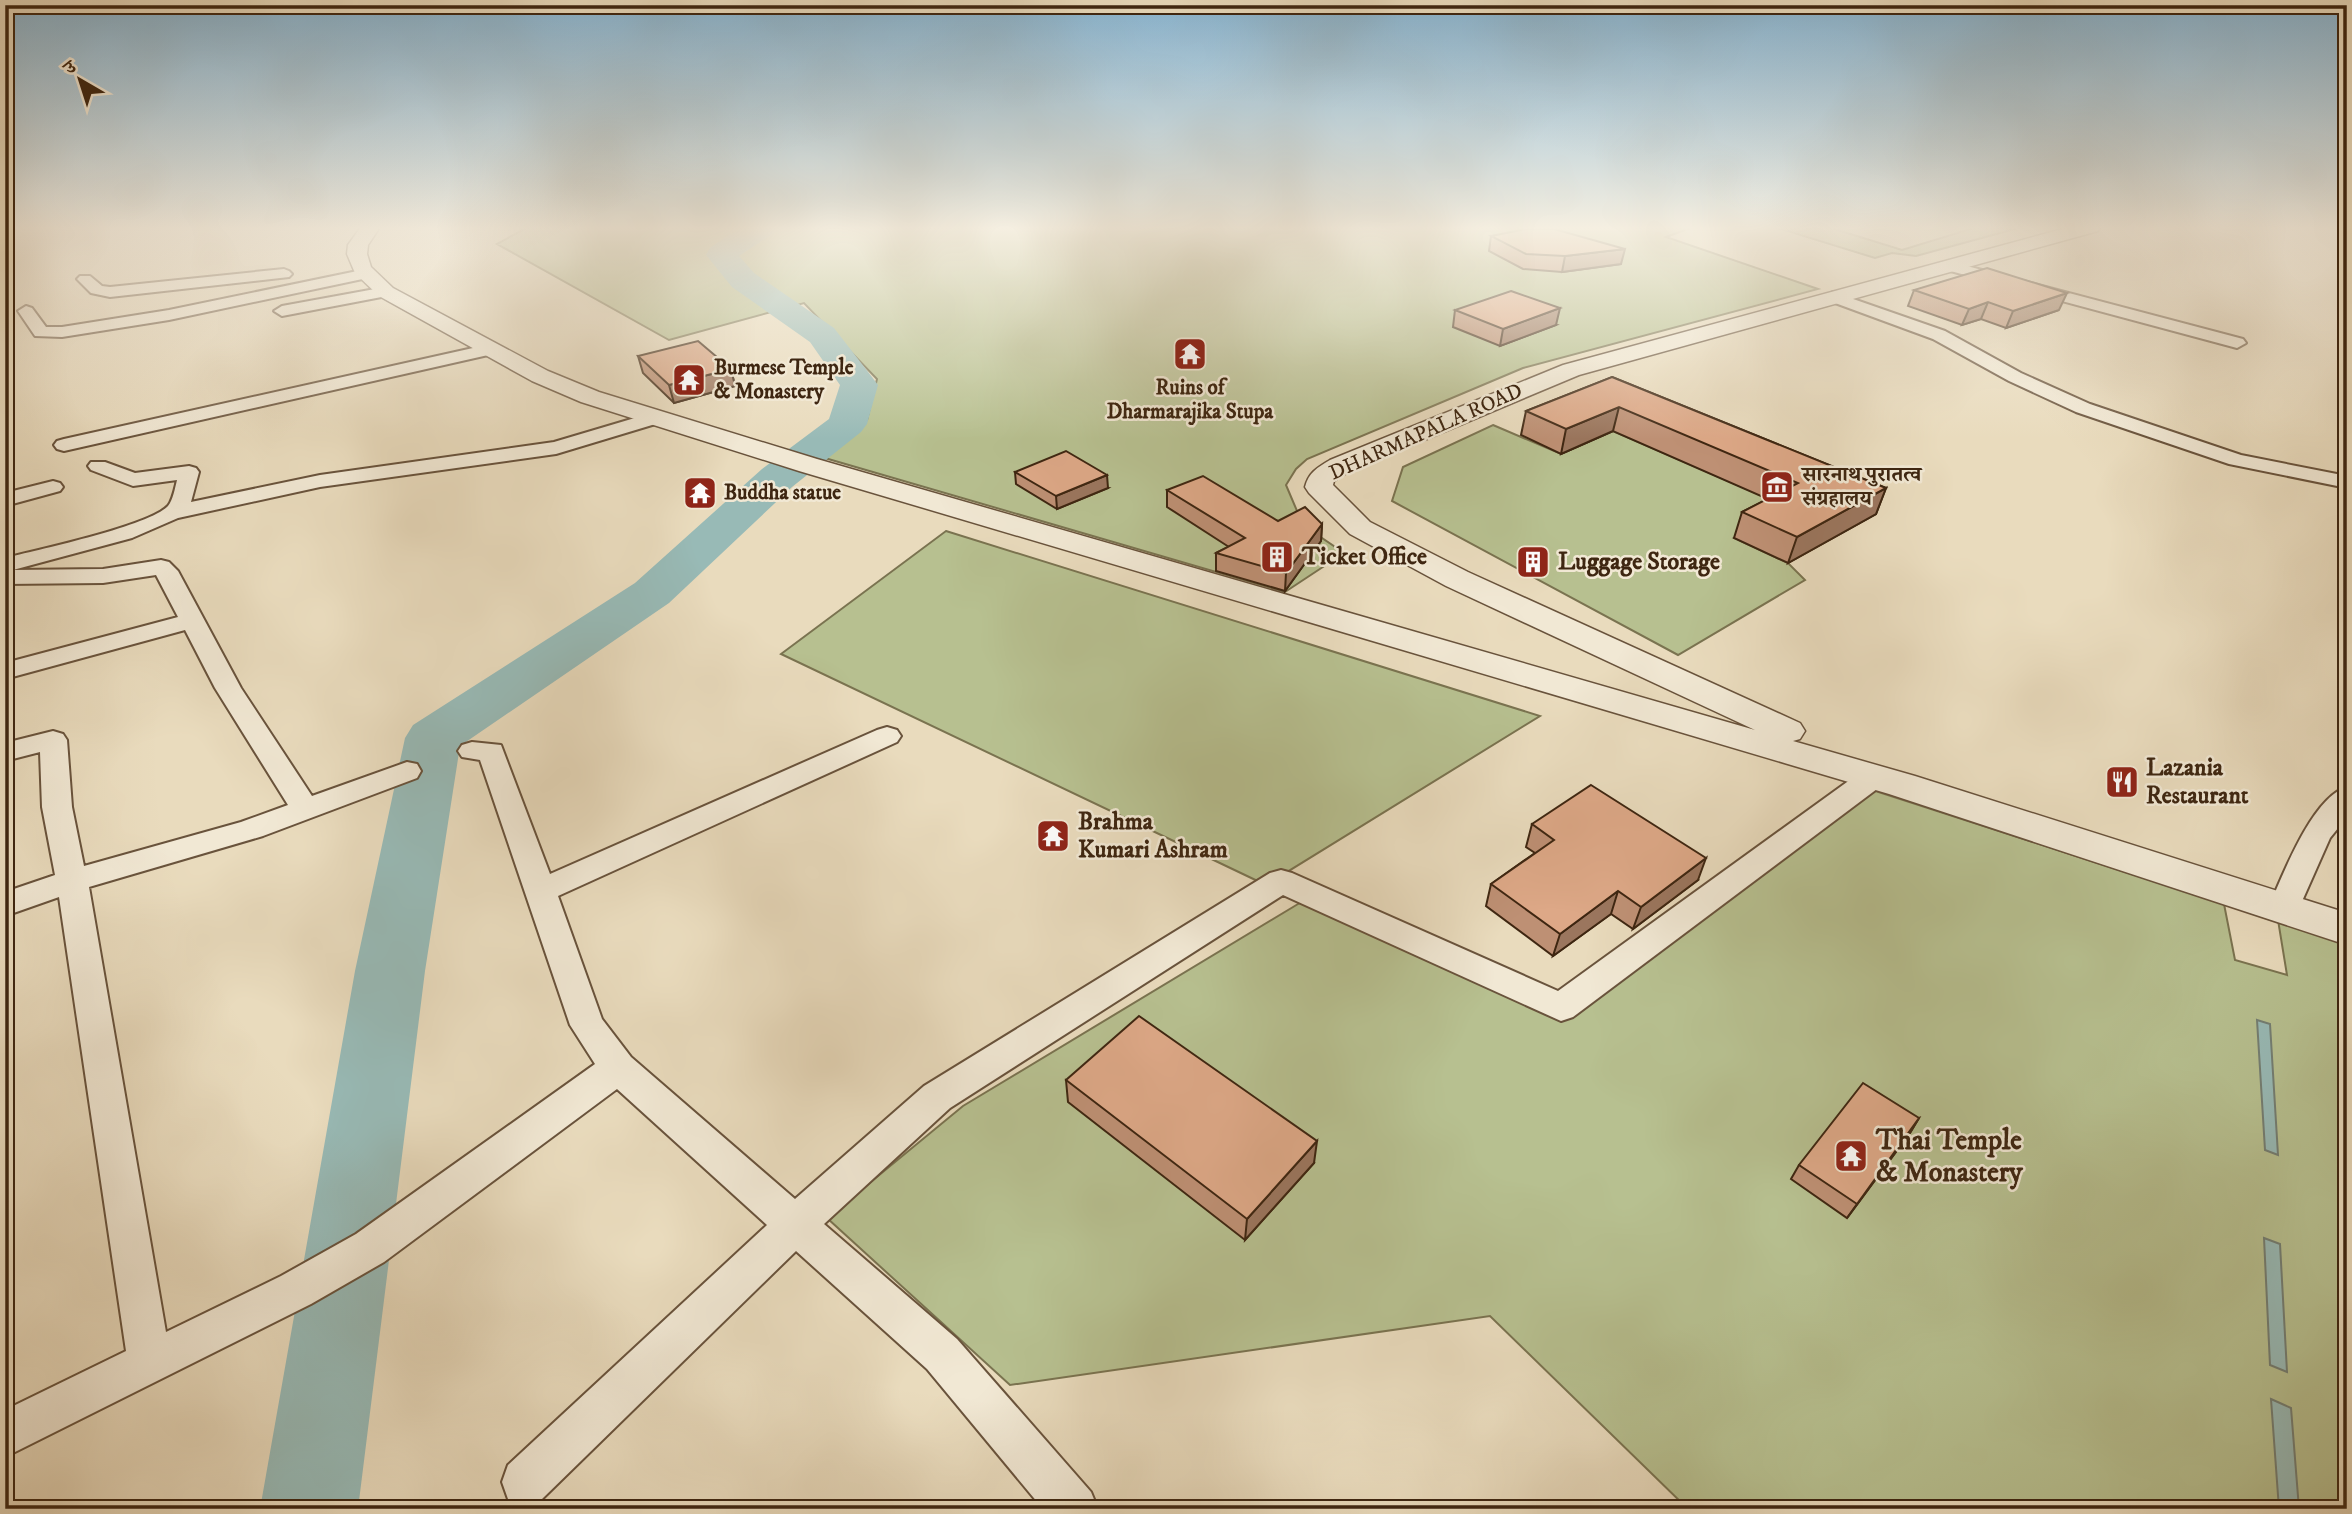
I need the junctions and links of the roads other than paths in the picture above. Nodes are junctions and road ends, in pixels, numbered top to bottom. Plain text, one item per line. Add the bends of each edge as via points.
1 (241, 298) edge
2 (355, 298) edge
3 (396, 298) edge
4 (1831, 298) edge
5 (1835, 298) edge
6 (2067, 298) edge
7 (26, 311) dead end
8 (267, 314) dead end
9 (2237, 343) dead end
10 (491, 349) junction
11 (656, 418) junction
12 (64, 445) dead end
13 (98, 466) dead end
14 (2347, 482) edge
15 (53, 487) dead end
16 (5, 500) edge
17 (172, 513) junction
18 (5, 565) edge
19 (5, 577) edge
20 (192, 621) junction
21 (5, 671) edge
22 (887, 736) dead end
23 (472, 751) dead end
24 (5, 752) edge
25 (407, 771) dead end
26 (1889, 780) junction
27 (2347, 797) edge
28 (305, 808) junction
29 (72, 881) junction
30 (541, 891) junction
31 (5, 904) edge
32 (2284, 909) junction
33 (2347, 929) edge
34 (618, 1069) junction
35 (795, 1225) junction
36 (149, 1362) junction
37 (5, 1434) edge
38 (525, 1482) dead end
39 (1074, 1509) edge

1 - 7 street via 62,332 41,332
2 - 8 street
3 - 10 street
4 - 26 street, DHARMAPALA ROAD via 1571,370 1339,466 1321,477 1319,487 1360,528 1457,579
5 - 14 street via 1939,335 2083,408 2236,460
6 - 9 street
10 - 11 street via 590,397
10 - 12 street
11 - 17 street via 556,448 320,481
11 - 26 street
13 - 17 street via 133,480 189,472 178,508
15 - 16 street
17 - 18 street
19 - 20 street via 103,576 161,567
20 - 21 street
20 - 28 street via 228,688
22 - 30 street
23 - 30 street via 491,751
24 - 29 street via 53,740 57,807
25 - 28 street
26 - 32 street
26 - 35 street via 1560,1007 1281,881 937,1097
27 - 32 street via 2317,834
28 - 29 street via 252,829
29 - 31 street
29 - 36 street
30 - 34 street via 587,1025
32 - 33 street
34 - 35 street
34 - 36 street via 369,1248 296,1290
35 - 38 street
35 - 39 street via 942,1354
36 - 37 street

